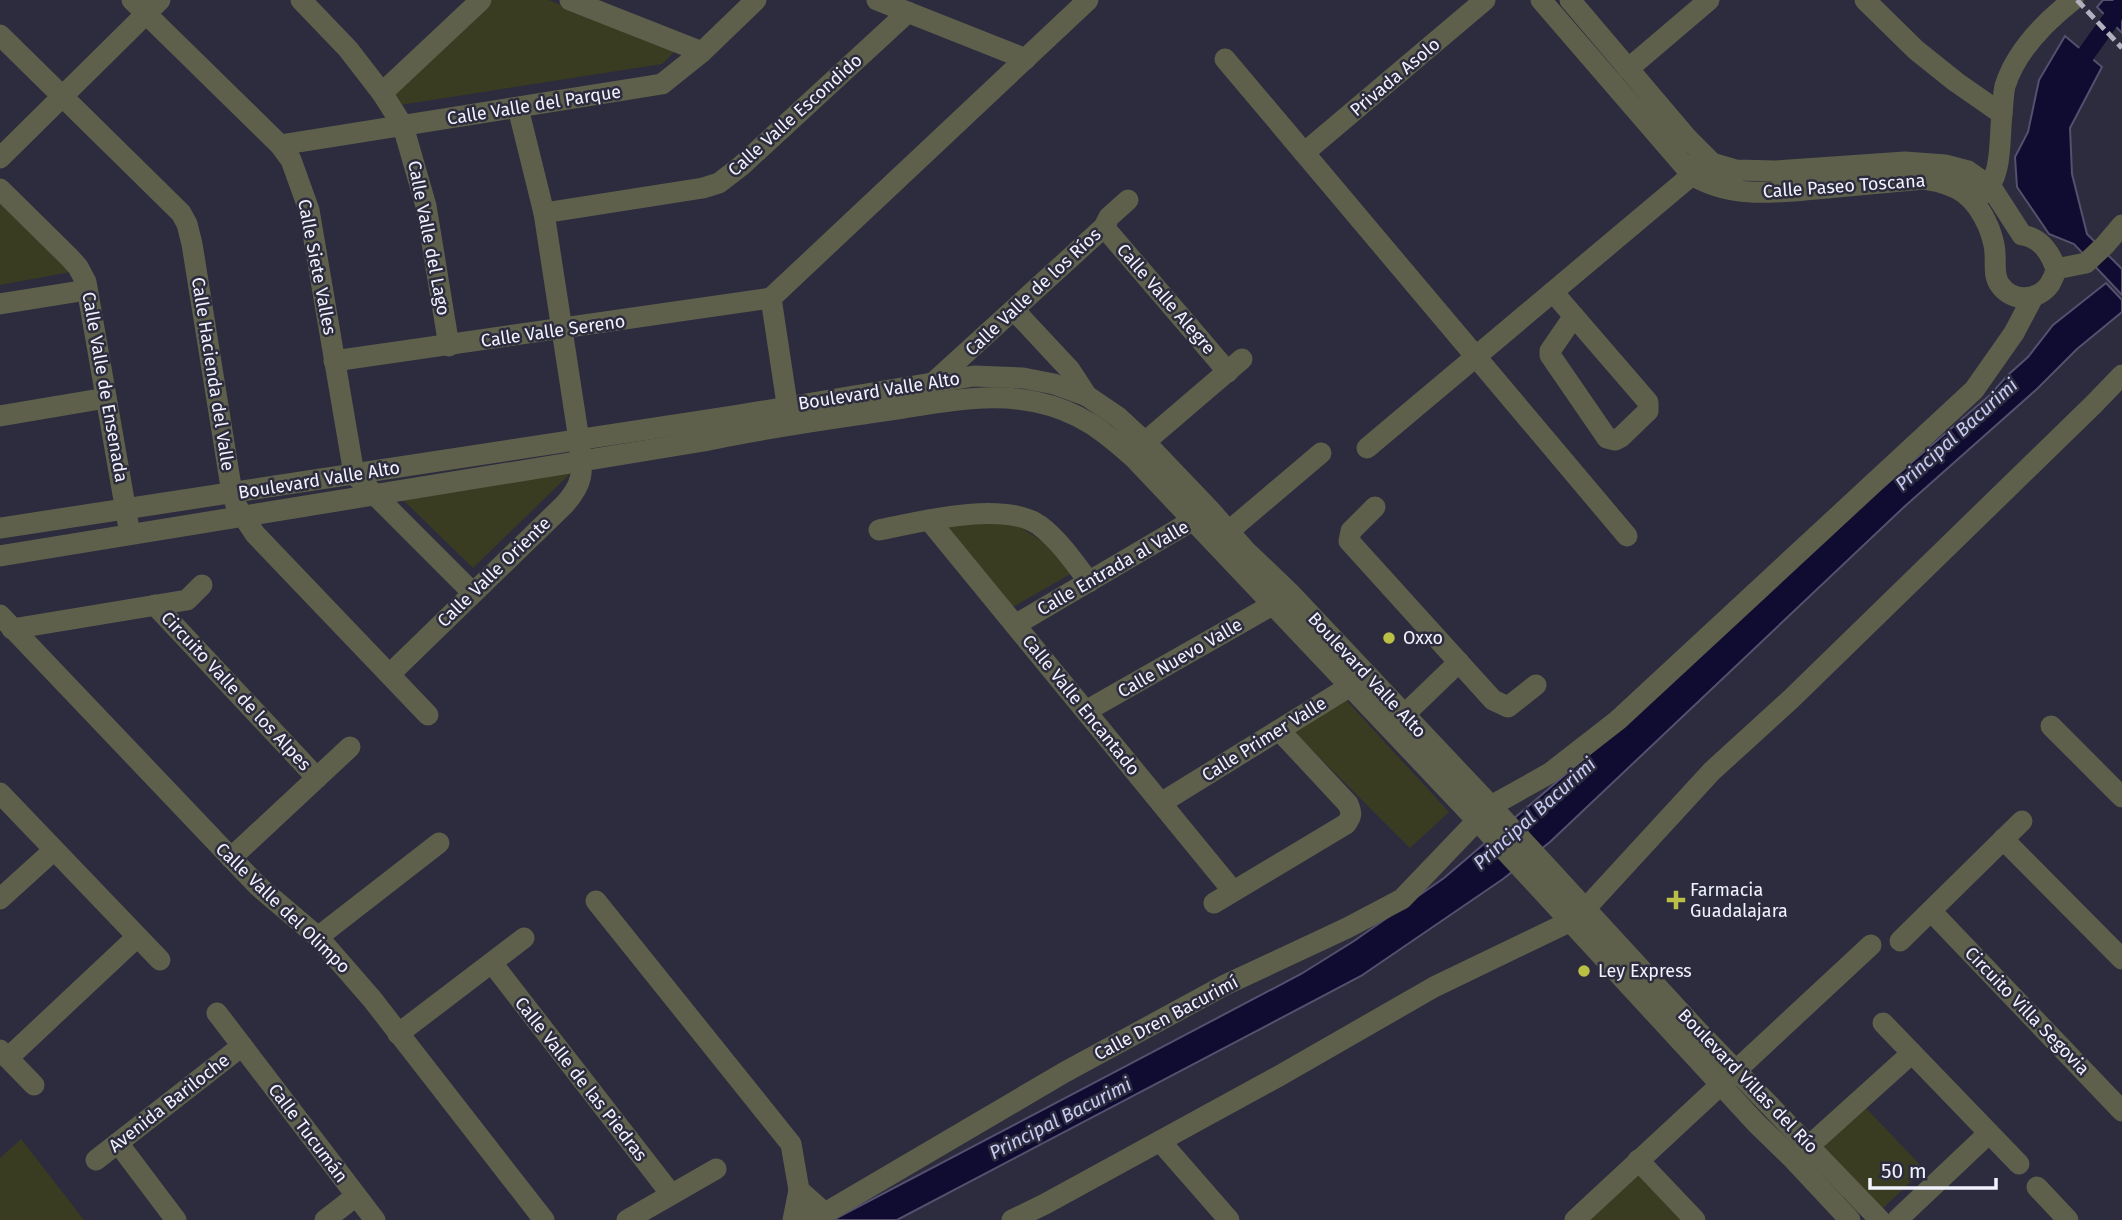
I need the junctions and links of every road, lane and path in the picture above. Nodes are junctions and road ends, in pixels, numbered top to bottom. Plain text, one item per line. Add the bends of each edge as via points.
1 (481, 0) edge
2 (570, 0) edge
3 (756, 0) edge
4 (877, 0) edge
5 (1088, 0) edge
6 (1485, 0) edge
7 (1541, 0) edge
8 (1570, 0) edge
9 (1709, 0) edge
10 (1865, 0) edge
11 (2073, 0) edge
12 (310, 3) edge
13 (146, 5) edge
14 (908, 12) junction
15 (0, 35) edge
16 (702, 52) junction
17 (1026, 59) junction
18 (1225, 59) dead end
19 (1629, 69) junction
20 (382, 93) junction
21 (62, 97) junction
22 (518, 108) junction
23 (2002, 114) junction
24 (403, 126) junction
25 (280, 145) junction
26 (1700, 152) junction
27 (1304, 153) junction
28 (0, 158) edge
29 (1692, 175) junction
30 (1775, 182) junction
31 (0, 189) edge
32 (1983, 194) junction
33 (1129, 200) dead end
34 (544, 213) junction
35 (2122, 225) edge
36 (1104, 227) junction
37 (2022, 235) junction
38 (1995, 253) junction
39 (2056, 269) junction
40 (87, 289) junction
41 (1553, 292) junction
42 (2033, 297) junction
43 (771, 298) junction
44 (0, 304) edge
45 (1014, 310) junction
46 (1574, 316) junction
47 (561, 330) junction
48 (449, 346) junction
49 (1476, 357) junction
50 (334, 361) junction
51 (2122, 375) edge
52 (934, 382) junction
53 (1087, 396) junction
54 (106, 398) junction
55 (789, 415) junction
56 (0, 416) edge
57 (1145, 442) junction
58 (1367, 448) dead end
59 (580, 450) junction
60 (1321, 453) dead end
61 (354, 474) junction
62 (232, 493) junction
63 (377, 495) junction
64 (1375, 507) dead end
65 (126, 509) junction
66 (1202, 515) junction
67 (244, 517) junction
68 (929, 520) junction
69 (0, 528) edge
70 (879, 530) dead end
71 (1228, 531) junction
72 (131, 535) junction
73 (1627, 536) dead end
74 (0, 556) edge
75 (1089, 582) junction
76 (202, 585) dead end
77 (473, 593) junction
78 (1274, 604) junction
79 (155, 605) junction
80 (6, 622) edge
81 (1015, 625) junction
82 (1459, 662) junction
83 (390, 674) junction
84 (1359, 681) junction
85 (1536, 685) dead end
86 (1086, 712) junction
87 (1405, 714) junction
88 (428, 715) dead end
89 (2051, 726) dead end
90 (1279, 730) junction
91 (350, 747) dead end
92 (317, 778) junction
93 (0, 793) edge
94 (2122, 797) edge
95 (1161, 803) junction
96 (1488, 818) junction
97 (2022, 821) dead end
98 (2003, 839) junction
99 (439, 843) dead end
100 (54, 850) junction
101 (231, 858) junction
102 (1552, 888) junction
103 (1233, 891) junction
104 (0, 899) edge
105 (596, 901) dead end
106 (1214, 903) dead end
107 (1586, 908) junction
108 (1931, 911) junction
109 (1569, 922) junction
110 (137, 937) junction
111 (318, 937) junction
112 (524, 938) dead end
113 (1900, 941) dead end
114 (1871, 946) dead end
115 (2122, 959) edge
116 (160, 960) dead end
117 (492, 963) junction
118 (217, 1013) dead end
119 (1883, 1023) dead end
120 (398, 1034) junction
121 (242, 1046) junction
122 (1912, 1053) junction
123 (4, 1054) edge
124 (1728, 1078) junction
125 (34, 1085) dead end
126 (2122, 1111) edge
127 (1989, 1133) junction
128 (1160, 1141) junction
129 (118, 1143) junction
130 (1802, 1153) junction
131 (96, 1160) dead end
132 (1639, 1160) junction
133 (2019, 1164) dead end
134 (716, 1169) dead end
135 (2037, 1188) dead end
136 (799, 1190) junction
137 (671, 1194) junction
138 (356, 1196) junction
139 (1051, 1212) edge
140 (817, 1216) edge
141 (2060, 1217) edge
142 (176, 1220) edge
143 (325, 1220) edge
144 (374, 1220) edge
145 (544, 1220) edge
146 (627, 1220) edge
147 (793, 1220) edge
148 (1012, 1220) edge
149 (1229, 1220) edge
150 (1575, 1220) edge
151 (1695, 1220) edge
152 (1850, 1220) edge
153 (1880, 1220) edge
154 (1897, 1220) edge

1 - 20 street
2 - 16 street
3 - 16 street, Calle Valle del Parque
4 - 14 street
5 - 17 street
6 - 27 street, Privada Asolo
7 - 29 street, Calle Paseo Toscana
8 - 19 street, Calle Paseo Toscana
9 - 19 street
10 - 23 street via 1916,50
11 - 23 street via 2041,28 2015,65 2005,87
12 - 20 street, Calle Valle del Lago
13 - 21 street
13 - 25 street, Calle Siete Valles
14 - 17 street
14 - 34 street, Calle Valle Escondido via 719,183
15 - 21 street, Calle Hacienda del Valle
16 - 22 street, Calle Valle del Parque via 662,84
17 - 43 street
18 - 27 street
19 - 26 street, Calle Paseo Toscana
20 - 24 street, Calle Valle del Lago
21 - 28 street
21 - 62 street, Calle Hacienda del Valle via 169,200 187,224
22 - 24 street, Calle Valle del Parque
22 - 34 street
23 - 32 street via 1999,153
24 - 25 street, Calle Valle del Parque
24 - 48 street, Calle Valle del Lago via 426,206
25 - 50 street, Calle Siete Valles via 291,160 309,210
26 - 29 street
26 - 30 street, Calle Paseo Toscana via 1724,168
27 - 49 street
29 - 30 street, Calle Paseo Toscana via 1741,192
29 - 41 street
30 - 32 street, Calle Paseo Toscana via 1945,165 1968,171
31 - 40 street, Calle Valle de Ensenada via 78,267
32 - 37 street, Calle Paseo Toscana
32 - 38 street
33 - 36 street, Calle Valle de los Ríos
34 - 47 street
35 - 39 street via 2086,263
36 - 45 street, Calle Valle de los Ríos
36 - 57 street, Calle Valle Alegre via 1235,365
37 - 38 street via 2003,243
37 - 39 street, Calle Paseo Toscana via 2039,242
38 - 42 street via 1994,270 2001,287 2017,298
39 - 42 street via 2052,282
40 - 44 street
40 - 54 street, Calle Valle de Ensenada
41 - 46 street
41 - 49 street
42 - 96 street, Calle Dren Bacurimí via 1974,390 1618,720
43 - 47 street, Calle Valle Sereno
43 - 55 street
45 - 52 street, Calle Valle de los Ríos
45 - 53 street via 1070,370
46 - 46 street via 1649,406 1615,440 1607,438 1550,355
47 - 48 street, Calle Valle Sereno
47 - 59 street
48 - 50 street, Calle Valle Sereno
49 - 58 street
49 - 73 street
50 - 61 street, Calle Siete Valles
51 - 107 street via 1712,771
52 - 53 street, Boulevard Valle Alto via 974,376 1023,378
52 - 55 street, Boulevard Valle Alto
53 - 57 street, Boulevard Valle Alto
54 - 56 street
54 - 65 street, Calle Valle de Ensenada
55 - 59 street, Boulevard Valle Alto
55 - 66 street, Boulevard Valle Alto via 974,398 1038,402 1078,415 1107,433
57 - 66 street, Boulevard Valle Alto
59 - 61 street, Boulevard Valle Alto
59 - 63 street, Boulevard Valle Alto
59 - 77 street, Calle Valle Oriente via 576,491
60 - 71 street
61 - 62 street, Boulevard Valle Alto
61 - 63 street
62 - 65 street, Boulevard Valle Alto
62 - 67 street, Calle Hacienda del Valle
63 - 67 street, Boulevard Valle Alto
63 - 77 street
64 - 82 street via 1351,531 1349,541
65 - 69 street, Boulevard Valle Alto
65 - 72 street, Calle Valle de Ensenada
66 - 71 street, Boulevard Valle Alto
66 - 75 street, Calle Entrada al Valle
66 - 78 street, Boulevard Valle Alto
67 - 72 street, Boulevard Valle Alto
67 - 83 street, Calle Hacienda del Valle via 255,534
68 - 70 street
68 - 75 street via 985,513 1037,523 1055,538
68 - 81 street, Calle Valle Encantado
71 - 84 street, Boulevard Valle Alto via 1289,592
72 - 74 street, Boulevard Valle Alto
75 - 81 street, Calle Entrada al Valle
76 - 79 street, Circuito Valle de los Alpes via 187,600
77 - 83 street, Calle Valle Oriente
78 - 84 street, Boulevard Valle Alto
78 - 86 street, Calle Nuevo Valle
79 - 80 street, Circuito Valle de los Alpes
79 - 92 street, Circuito Valle de los Alpes
80 - 101 street, Calle Valle del Olimpo
81 - 86 street, Calle Valle Encantado
82 - 85 street via 1493,700 1508,706
82 - 87 street
83 - 88 street, Calle Hacienda del Valle
84 - 87 street, Boulevard Valle Alto
84 - 90 street, Calle Primer Valle
84 - 96 street, Boulevard Valle Alto
86 - 95 street, Calle Valle Encantado
87 - 96 street, Boulevard Valle Alto
89 - 94 street
90 - 95 street, Calle Primer Valle
90 - 103 street via 1348,804 1351,818
91 - 92 street, Circuito Valle de los Alpes
92 - 101 street, Circuito Valle de los Alpes
93 - 100 street
95 - 103 street, Calle Valle Encantado
96 - 102 street, Boulevard Valle Alto
96 - 140 street, Calle Dren Bacurimí via 1402,899 1202,997
97 - 98 street
98 - 108 street
98 - 115 street
99 - 111 street
100 - 104 street
100 - 110 street
101 - 111 street, Calle Valle del Olimpo
102 - 107 street, Boulevard Villas del Río
102 - 109 street, Boulevard Villas del Río
103 - 106 street
105 - 136 street via 790,1144
107 - 109 street
107 - 124 street, Boulevard Villas del Río
108 - 113 street
108 - 126 street, Circuito Villa Segovia
109 - 124 street, Boulevard Villas del Río via 1683,1045
109 - 128 street via 1434,986
110 - 116 street
110 - 123 street
111 - 120 street, Calle Valle del Olimpo
112 - 117 street
114 - 124 street
117 - 120 street
117 - 137 street, Calle Valle de las Piedras
118 - 121 street, Calle Tucumán
119 - 122 street
120 - 145 street, Calle Valle del Olimpo
121 - 129 street, Avenida Bariloche
121 - 138 street, Calle Tucumán
122 - 127 street
122 - 130 street
123 - 125 street
124 - 130 street, Boulevard Villas del Río via 1756,1124
124 - 132 street
127 - 133 street
127 - 154 street
128 - 139 street
128 - 149 street
129 - 131 street, Avenida Bariloche
129 - 142 street
130 - 152 street, Boulevard Villas del Río
130 - 153 street, Boulevard Villas del Río
132 - 150 street
132 - 151 street
134 - 137 street
135 - 141 street
136 - 140 street
136 - 147 street
137 - 146 street
138 - 143 street
138 - 144 street, Calle Tucumán
139 - 148 street

